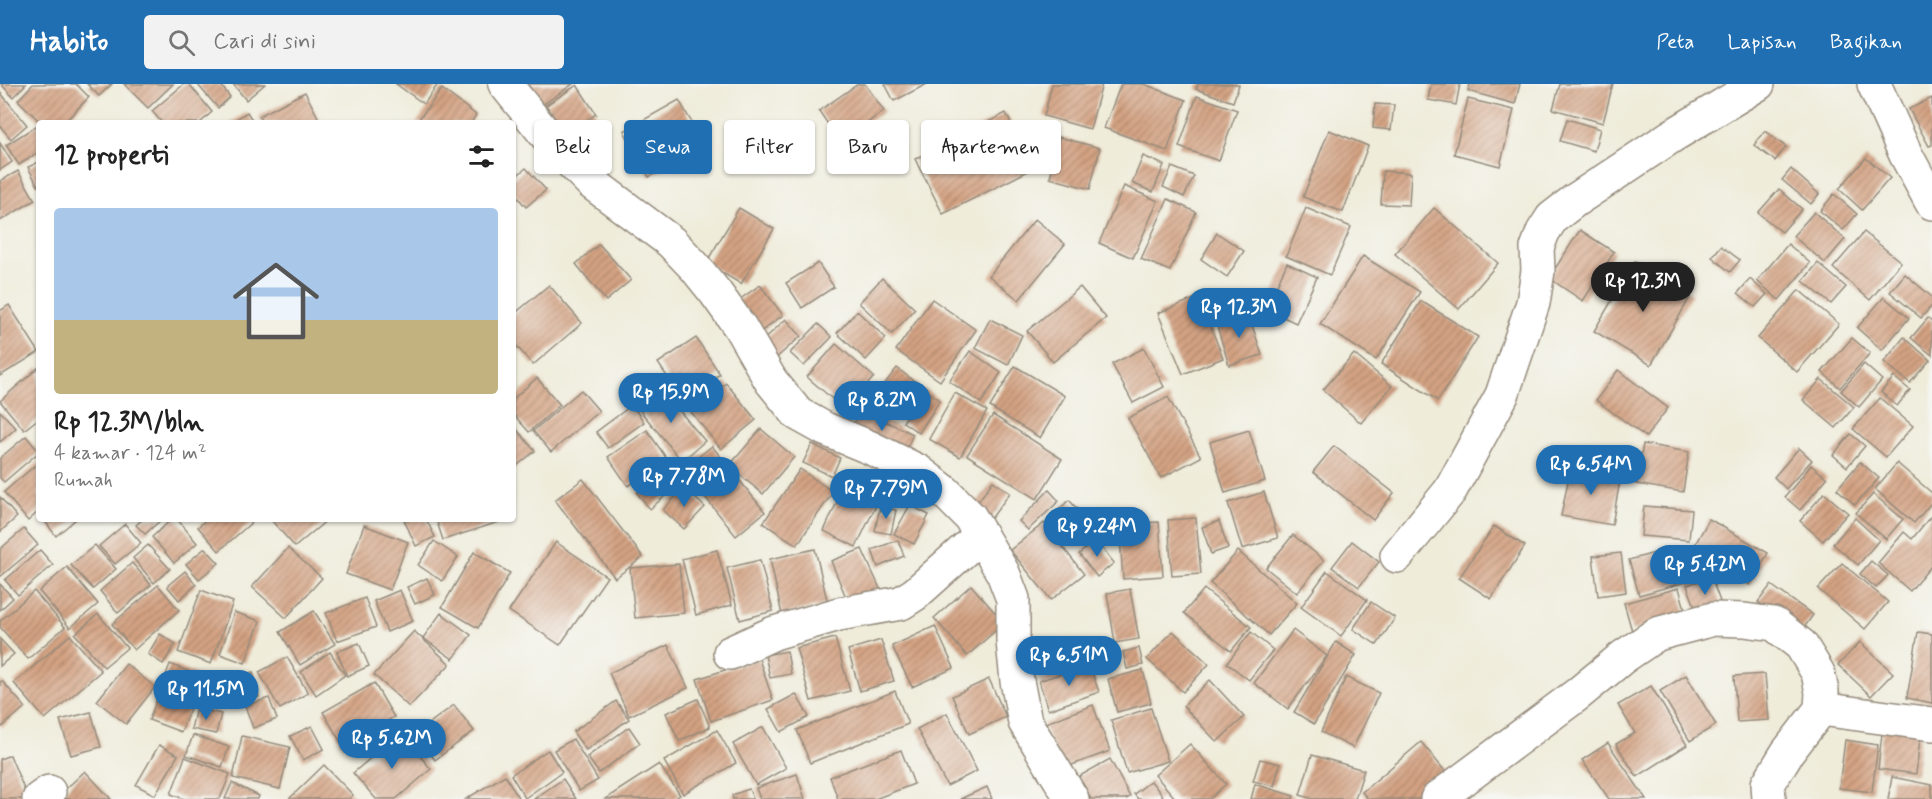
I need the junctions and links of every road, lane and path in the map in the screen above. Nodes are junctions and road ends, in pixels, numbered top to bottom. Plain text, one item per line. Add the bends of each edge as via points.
1 (505, 84) edge
2 (1758, 84) edge
3 (1874, 84) edge
4 (1932, 203) edge
5 (981, 535) junction
6 (1397, 556) dead end
7 (730, 653) dead end
8 (1821, 709) junction
9 (1932, 724) edge
10 (1072, 799) edge
11 (1437, 799) edge
12 (1769, 799) edge

1 - 5 street via 555,146 592,183 670,242 694,266 740,327 771,381 798,414 918,471 970,517
2 - 6 street via 1672,136 1552,218 1537,248 1533,303 1502,395 1450,491
3 - 4 street
5 - 7 street via 901,603 839,614 774,633
5 - 10 street via 1013,599 1013,641 1025,722
8 - 9 street
8 - 11 street via 1818,673 1801,645 1774,624 1713,619 1658,634
8 - 12 street via 1768,784

